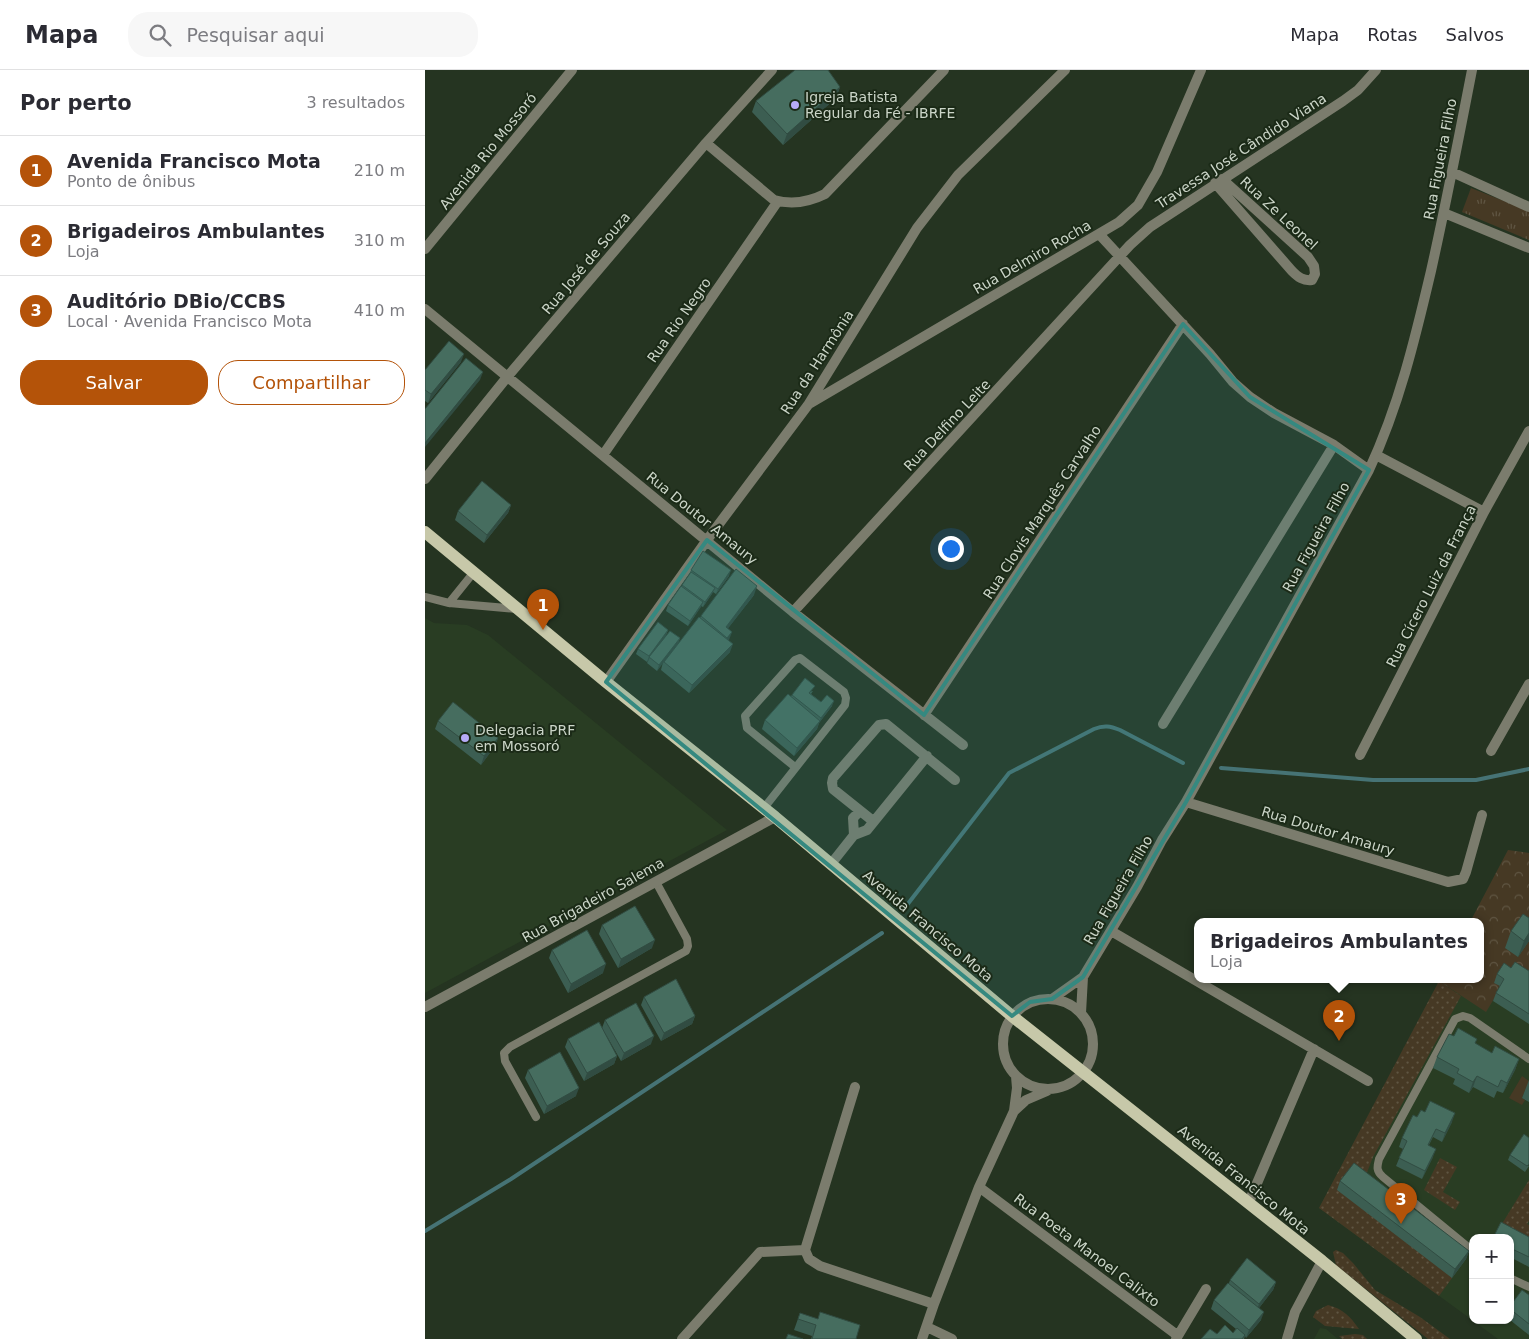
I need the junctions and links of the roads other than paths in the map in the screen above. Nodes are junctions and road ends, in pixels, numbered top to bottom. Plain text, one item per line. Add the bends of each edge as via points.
1 (572, 70) edge
2 (772, 70) edge
3 (944, 70) edge
4 (1065, 70) edge
5 (1201, 70) edge
6 (1377, 70) edge
7 (1472, 70) edge
8 (706, 143) junction
9 (1452, 172) junction
10 (1218, 181) junction
11 (778, 201) junction
12 (1529, 207) edge
13 (1443, 213) junction
14 (1099, 234) junction
15 (1529, 248) edge
16 (425, 249) edge
17 (1120, 256) junction
18 (425, 310) edge
19 (1183, 324) junction
20 (507, 376) junction
21 (808, 405) junction
22 (1529, 431) edge
23 (1334, 445) junction
24 (603, 455) junction
25 (1376, 455) junction
26 (1369, 470) junction
27 (425, 478) edge
28 (1484, 512) junction
29 (425, 532) edge
30 (707, 540) junction
31 (474, 572) junction
32 (425, 597) edge
33 (449, 603) junction
34 (519, 610) junction
35 (793, 612) junction
36 (607, 682) junction
37 (1529, 684) edge
38 (924, 715) junction
39 (1163, 724) dead end
40 (963, 745) dead end
41 (1491, 751) dead end
42 (1360, 755) dead end
43 (927, 756) junction
44 (795, 767) junction
45 (955, 780) dead end
46 (1186, 802) junction
47 (764, 808) junction
48 (860, 811) junction
49 (1482, 815) dead end
50 (775, 817) junction
51 (873, 821) junction
52 (854, 835) junction
53 (831, 864) junction
54 (656, 882) junction
55 (1111, 931) junction
56 (1083, 977) junction
57 (1194, 979) edge
58 (1200, 983) edge
59 (1052, 999) junction
60 (425, 1007) edge
61 (1081, 1013) junction
62 (1012, 1016) junction
63 (1314, 1049) junction
64 (1529, 1059) edge
65 (1084, 1072) junction
66 (1016, 1076) junction
67 (1368, 1081) dead end
68 (855, 1087) dead end
69 (1051, 1090) junction
70 (1014, 1110) junction
71 (536, 1117) dead end
72 (979, 1187) junction
73 (1249, 1202) junction
74 (1469, 1248) edge
75 (805, 1250) junction
76 (1322, 1260) junction
77 (1512, 1279) edge
78 (1529, 1287) edge
79 (1205, 1289) dead end
80 (934, 1304) junction
81 (927, 1327) junction
82 (1177, 1337) edge
83 (682, 1339) edge
84 (922, 1339) edge
85 (952, 1339) edge
86 (1287, 1339) edge
87 (1416, 1339) edge

1 - 16 street, Avenida Rio Mossoró
2 - 8 street, Rua José de Souza
3 - 11 street via 825,194 802,202
4 - 21 street, Rua da Harmônia via 958,175 917,228
5 - 14 street, Rua Delmiro Rocha via 1157,172 1138,205
6 - 10 street, Travessa José Cândido Viana via 1350,96
7 - 9 street, Rua Figueira Filho
8 - 11 street
8 - 20 street, Rua José de Souza
9 - 12 street
9 - 13 street, Rua Figueira Filho
10 - 10 street, Rua Ze Leonel via 1292,272 1311,280 1315,274 1308,256
10 - 17 street, Travessa José Cândido Viana via 1150,227
11 - 24 street, Rua Rio Negro
13 - 15 street
13 - 25 street, Rua Figueira Filho via 1416,338
14 - 17 street
14 - 21 street, Rua Delmiro Rocha
17 - 19 street
17 - 35 street, Rua Delfino Leite
18 - 20 street, Rua Doutor Amaury
19 - 23 street via 1250,397
19 - 38 street, Rua Clovis Marquês Carvalho
20 - 24 street, Rua Doutor Amaury
20 - 27 street, Rua José de Souza
21 - 30 street, Rua da Harmônia
22 - 28 street, Rua Cícero Luiz da França
23 - 26 street
23 - 39 street
24 - 30 street, Rua Doutor Amaury
25 - 26 street, Rua Figueira Filho
25 - 28 street
26 - 46 street, Rua Figueira Filho
28 - 42 street, Rua Cícero Luiz da França
29 - 31 main road, Avenida Francisco Mota
30 - 35 street, Rua Doutor Amaury
30 - 36 street, Rua da Harmônia
31 - 33 lane
31 - 34 main road, Avenida Francisco Mota
32 - 33 lane
33 - 34 lane
34 - 36 main road, Avenida Francisco Mota
35 - 38 street, Rua Doutor Amaury
36 - 47 main road, Avenida Francisco Mota
37 - 41 street
38 - 40 street, Rua Doutor Amaury
43 - 45 street
43 - 48 street via 886,724 879,725 831,783 833,789
43 - 51 street
44 - 44 lane via 747,728 745,716 795,660 801,658 846,698 845,705
44 - 47 lane
46 - 49 street, Rua Doutor Amaury via 1448,882 1463,879
46 - 55 street, Rua Figueira Filho
47 - 50 main road, Avenida Francisco Mota
48 - 51 street
48 - 52 street via 853,818
50 - 53 main road, Avenida Francisco Mota
50 - 54 street, Rua Brigadeiro Salema
51 - 52 street via 867,830
52 - 53 street
53 - 62 main road, Avenida Francisco Mota
54 - 60 street, Rua Brigadeiro Salema
54 - 71 lane via 687,939 686,951 504,1053 505,1061
55 - 56 street, Rua Figueira Filho
55 - 57 street
56 - 59 street, Rua Figueira Filho
56 - 61 street, Rua Figueira Filho
58 - 63 street
59 - 61 street via 1063,1001
59 - 62 street via 1030,1002
61 - 65 street via 1093,1036 1090,1061
62 - 65 main road, Avenida Francisco Mota
62 - 66 street via 1003,1040 1008,1065
63 - 67 street
63 - 73 street
64 - 74 lane via 1470,1018 1455,1019 1379,1159 1377,1171 1383,1177
65 - 69 street via 1075,1081
65 - 73 main road, Avenida Francisco Mota
66 - 69 street via 1026,1084
66 - 70 street
68 - 75 street
69 - 70 street via 1036,1095
70 - 72 street
72 - 80 street
72 - 82 street, Rua Poeta Manoel Calixto
73 - 76 main road, Avenida Francisco Mota
75 - 80 street via 809,1260 819,1266
75 - 83 street via 760,1252
76 - 86 street via 1295,1312
76 - 87 main road, Avenida Francisco Mota
77 - 78 lane
79 - 82 street
80 - 81 street
81 - 84 street
81 - 85 street

